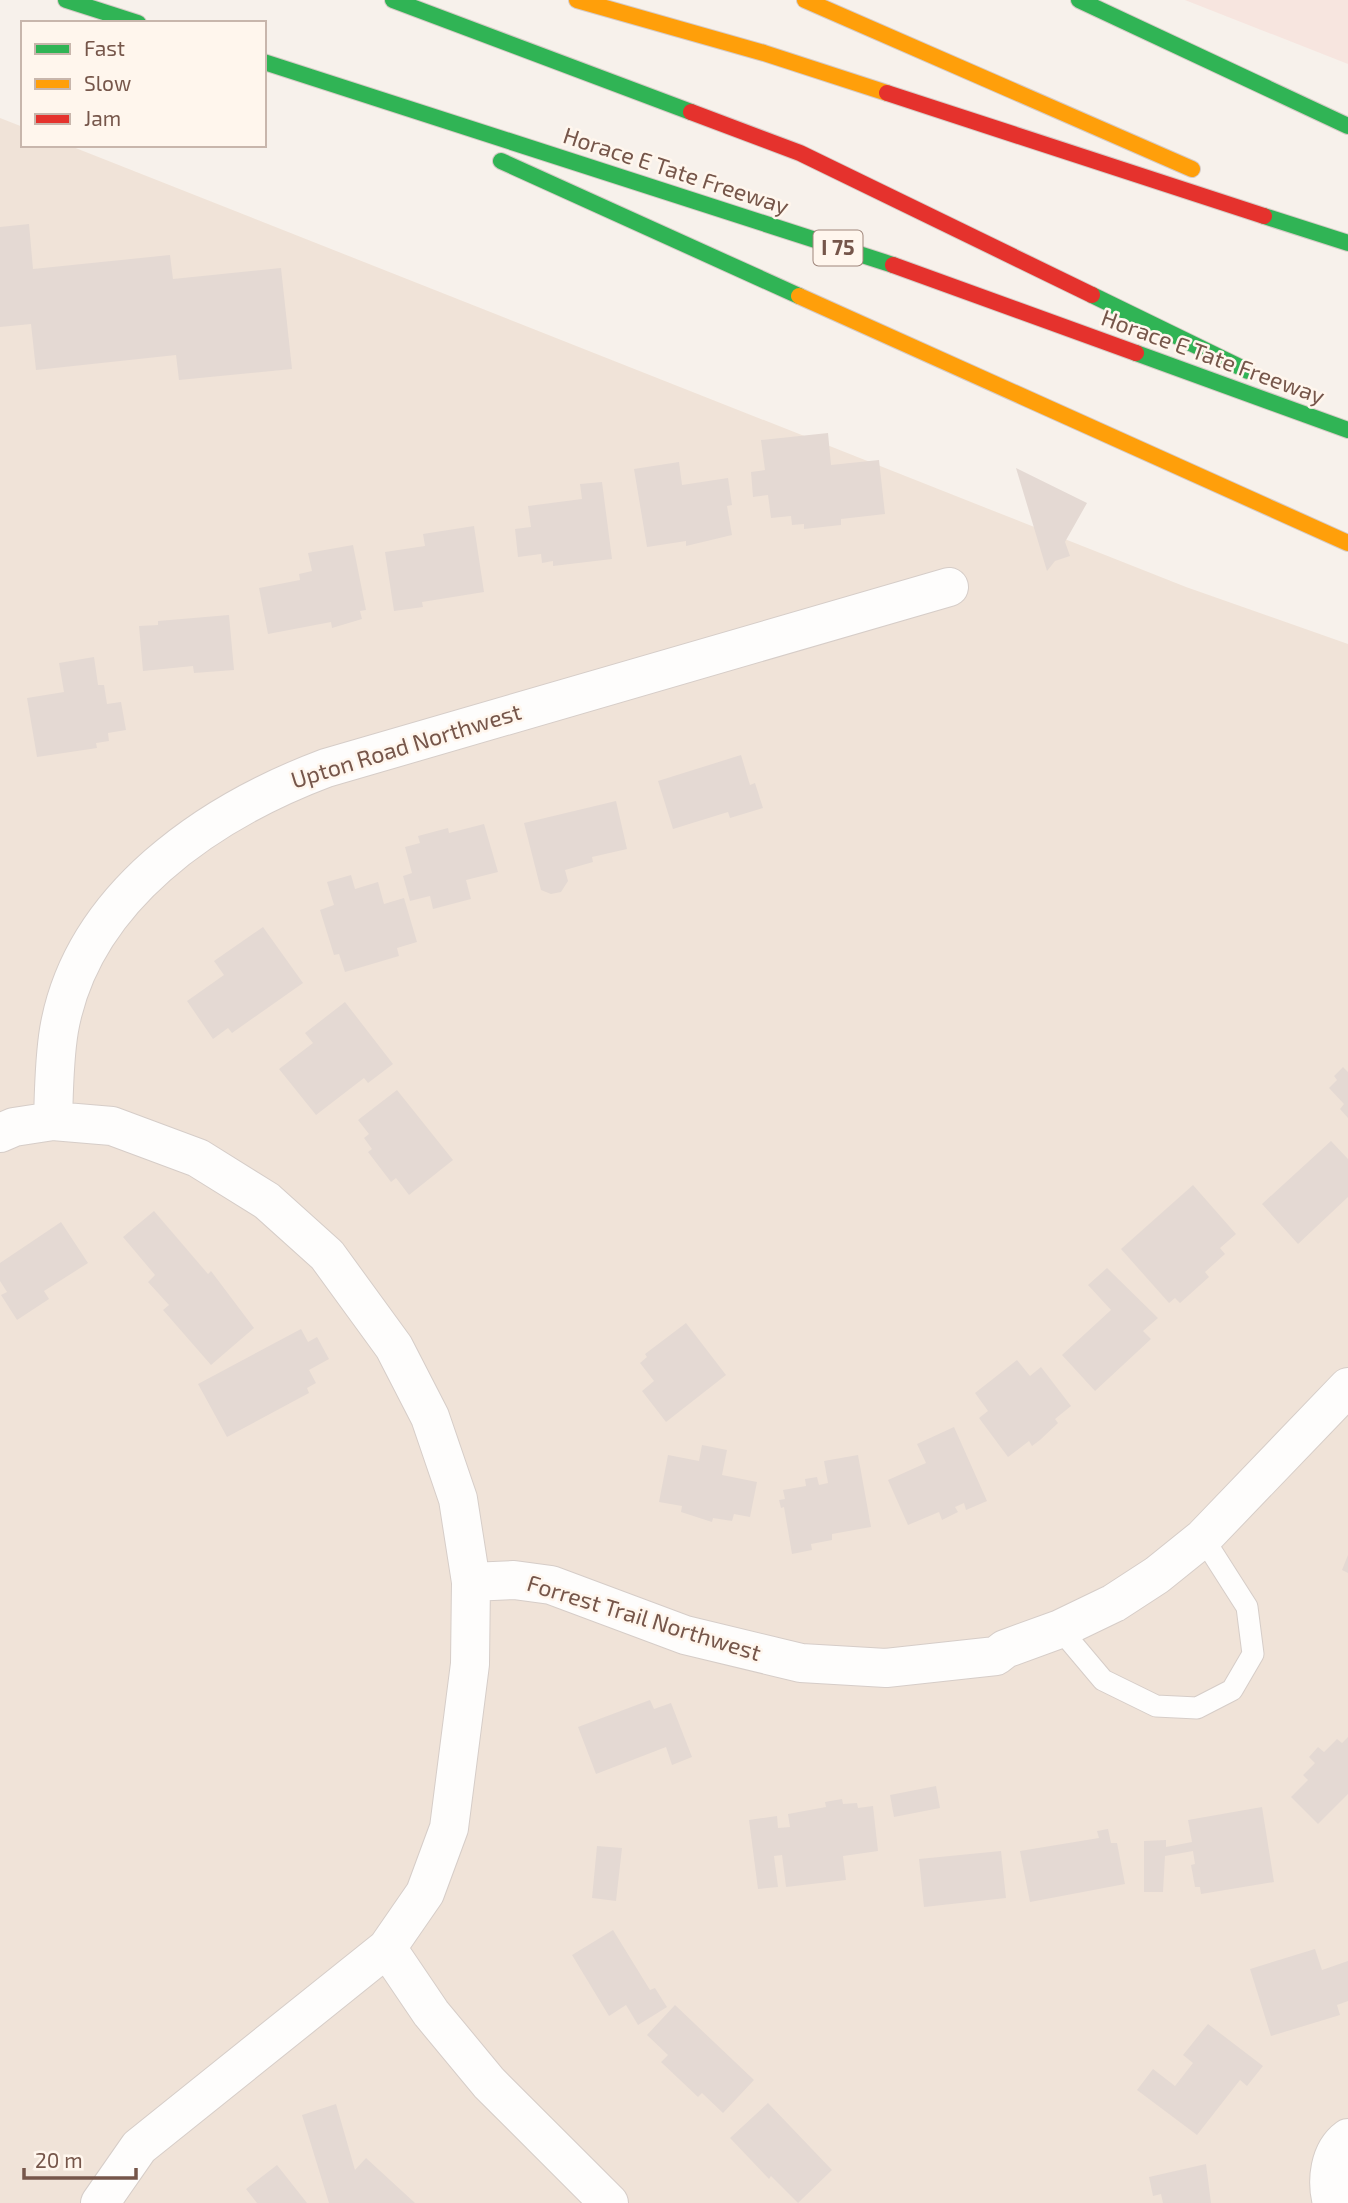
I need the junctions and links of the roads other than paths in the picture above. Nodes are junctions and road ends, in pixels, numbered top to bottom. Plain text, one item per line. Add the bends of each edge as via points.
1 (66, 0) edge
2 (393, 0) edge
3 (577, 0) edge
4 (805, 0) edge
5 (1079, 0) edge
6 (1086, 0) edge
7 (132, 21) edge
8 (266, 63) edge
9 (1273, 73) dead end
10 (323, 81) junction
11 (1348, 126) edge
12 (463, 144) dead end
13 (488, 155) dead end
14 (1209, 177) dead end
15 (1247, 193) dead end
16 (1348, 240) edge
17 (1261, 377) dead end
18 (1286, 389) dead end
19 (1348, 419) edge
20 (1348, 430) edge
21 (1348, 542) edge
22 (949, 587) dead end
23 (53, 1121) junction
24 (0, 1133) edge
25 (1348, 1387) edge
26 (1203, 1538) junction
27 (471, 1582) junction
28 (1060, 1629) junction
29 (387, 1948) junction
30 (1348, 2138) edge
31 (100, 2203) edge
32 (608, 2203) edge
33 (1332, 2203) edge

1 - 7 highway
2 - 17 highway via 800,153
3 - 16 highway via 764,53
4 - 14 highway
5 - 11 highway
6 - 9 highway
8 - 10 highway, Horace E Tate Freeway / I 75
10 - 12 highway
10 - 20 highway, Horace E Tate Freeway / I 75 via 901,268
13 - 21 highway
15 - 16 highway
18 - 19 highway
22 - 23 street, Upton Road Northwest via 326,768 277,786 231,811 149,874 89,949 59,1027
23 - 24 street
23 - 27 street via 111,1126 198,1158 267,1201 327,1255 394,1347 430,1417 458,1499
25 - 26 street, Forrest Trail Northwest
26 - 28 street, Forrest Trail Northwest via 1114,1603
26 - 28 lane via 1247,1607 1252,1654 1232,1690 1197,1708 1156,1706 1103,1680
27 - 28 street, Forrest Trail Northwest via 514,1580 551,1585 685,1635 801,1663 886,1668 996,1656
27 - 29 street via 470,1664 449,1828 425,1893
29 - 31 street via 139,2147
29 - 32 street via 431,2013 489,2083
30 - 33 street via 1338,2146 1330,2171

